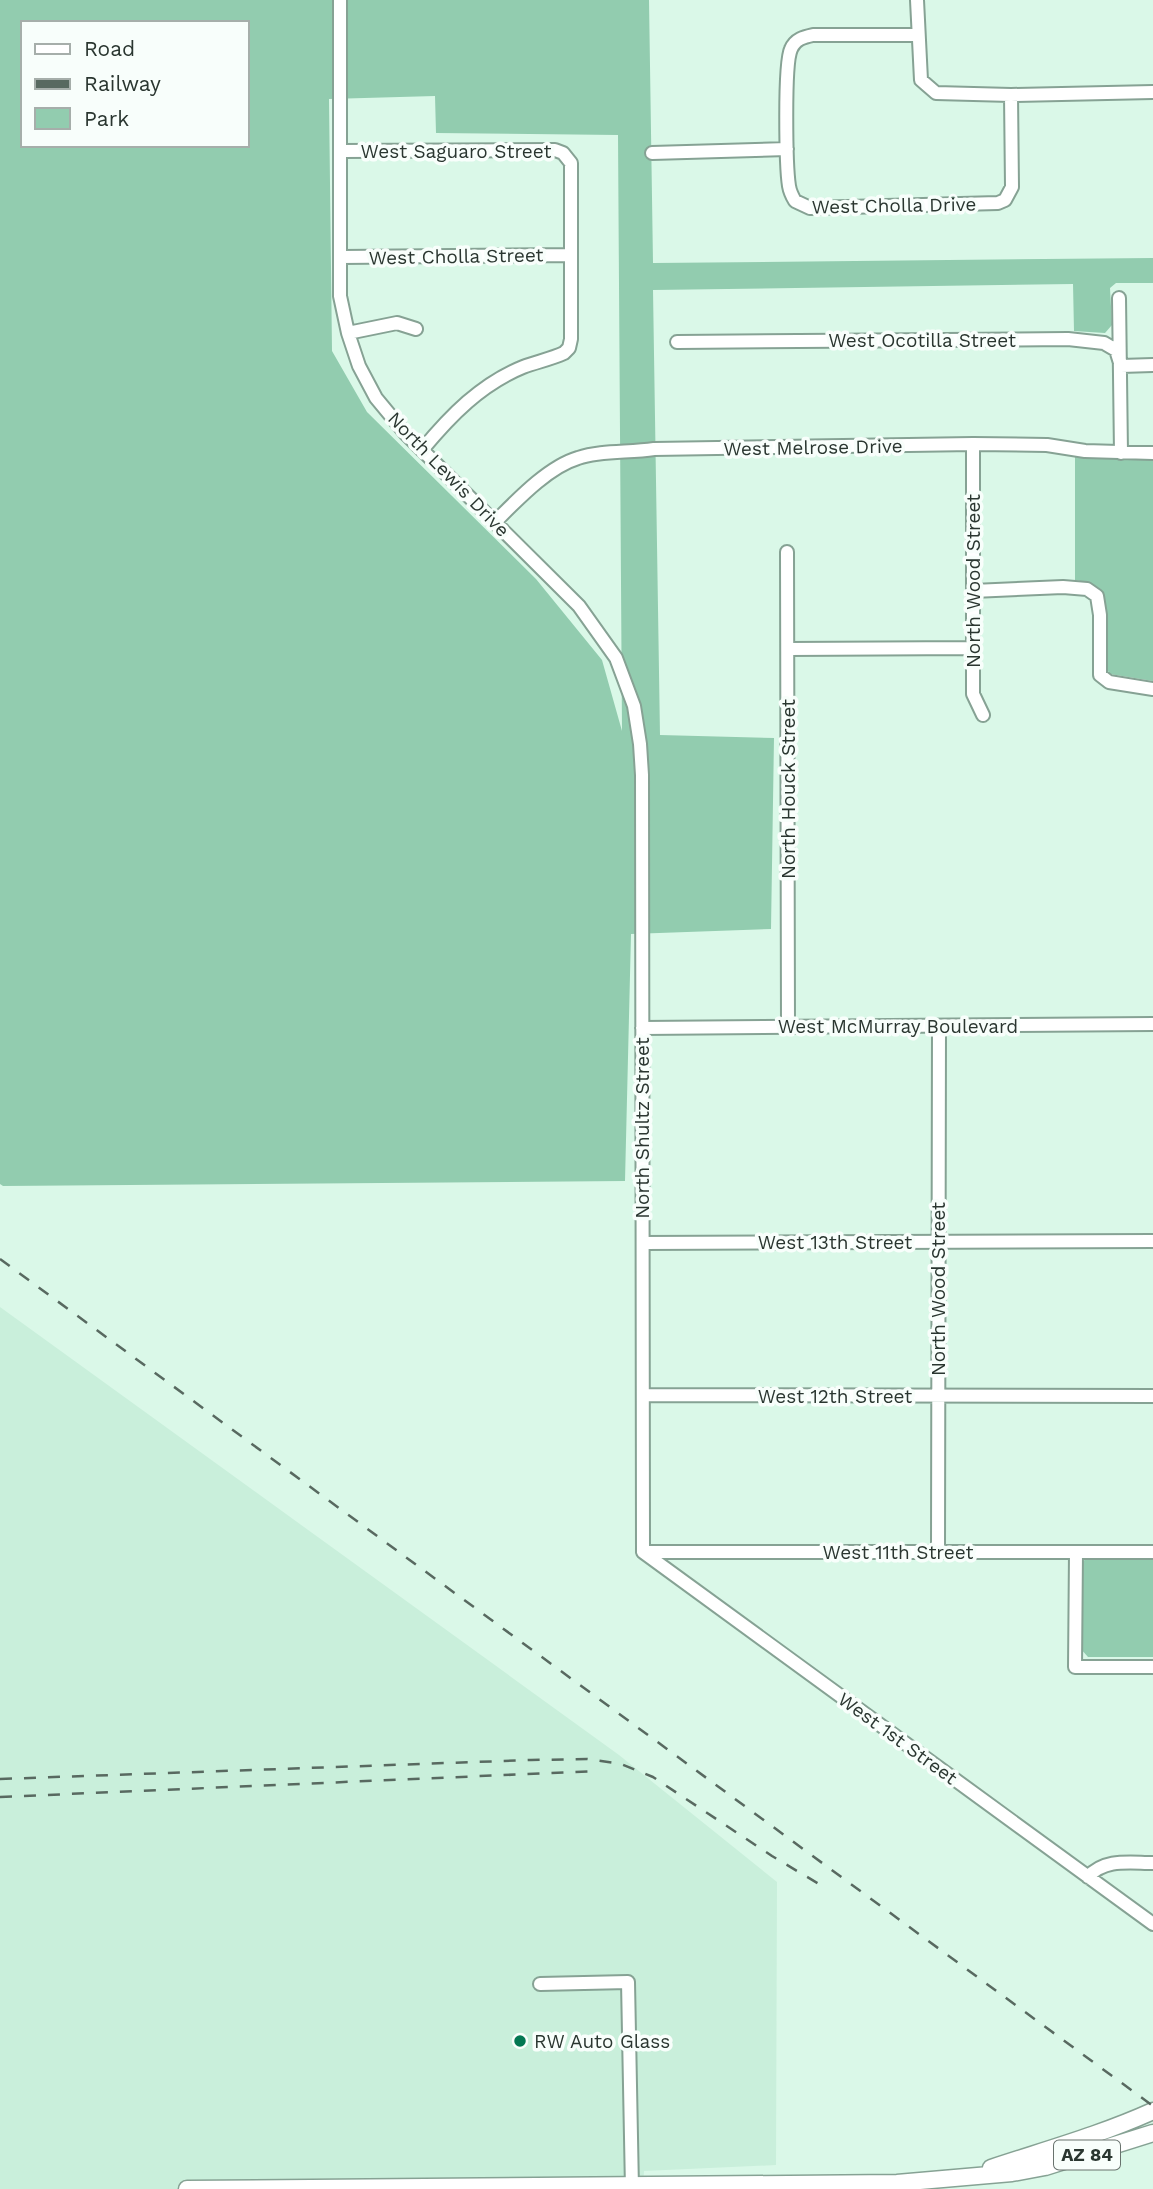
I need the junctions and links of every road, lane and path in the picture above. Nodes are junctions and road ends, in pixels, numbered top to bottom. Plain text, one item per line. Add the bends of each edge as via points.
1 (340, 0) edge
2 (917, 0) edge
3 (917, 35) junction
4 (1153, 92) edge
5 (1011, 95) junction
6 (787, 149) junction
7 (341, 151) junction
8 (652, 153) dead end
9 (571, 255) junction
10 (341, 257) junction
11 (1119, 298) dead end
12 (416, 329) dead end
13 (348, 333) junction
14 (677, 342) dead end
15 (1153, 365) edge
16 (1121, 366) junction
17 (973, 444) junction
18 (422, 450) junction
19 (1121, 453) junction
20 (1153, 453) edge
21 (496, 521) junction
22 (787, 552) dead end
23 (973, 591) junction
24 (973, 648) junction
25 (788, 649) junction
26 (1153, 689) edge
27 (634, 706) joint
28 (983, 715) dead end
29 (1153, 1024) edge
30 (788, 1027) junction
31 (939, 1027) junction
32 (642, 1028) junction
33 (938, 1241) junction
34 (1153, 1241) edge
35 (643, 1243) junction
36 (643, 1395) junction
37 (938, 1396) junction
38 (1153, 1396) edge
39 (938, 1551) junction
40 (643, 1552) junction
41 (1153, 1552) edge
42 (1076, 1553) junction
43 (1153, 1667) edge
44 (1153, 1863) edge
45 (1088, 1877) junction
46 (1153, 1924) edge
47 (540, 1984) dead end
48 (1153, 2111) edge
49 (1153, 2133) edge
50 (969, 2176) junction
51 (632, 2187) edge
52 (187, 2189) edge

1 - 7 street, North Lewis Drive
2 - 3 street
3 - 5 street via 920,80 936,93
3 - 6 street, West Cholla Drive via 801,37 788,61
4 - 5 street
5 - 6 street, West Cholla Drive via 1012,187 998,203 810,208 791,194
6 - 8 street
7 - 9 street, West Saguaro Street via 555,150 568,158 572,170
7 - 10 street, North Lewis Drive
9 - 10 street, West Cholla Street
9 - 18 street via 569,348 499,378 458,410
10 - 13 street, North Lewis Drive via 340,296
11 - 16 street
12 - 13 street via 397,323
13 - 18 street, North Lewis Drive via 376,398
14 - 16 street, West Ocotilla Street via 1068,339 1104,343 1116,350
15 - 16 street
16 - 19 street
17 - 19 street, West Melrose Drive
17 - 21 street, West Melrose Drive via 654,449 576,458 537,481
17 - 23 street, North Wood Street
18 - 21 street, North Lewis Drive
19 - 20 street, West Melrose Drive
21 - 27 street, North Lewis Drive via 579,606 616,658
22 - 25 street, North Houck Street
23 - 24 street, North Wood Street
23 - 26 street via 1087,589 1097,597 1100,615 1100,675 1109,682
24 - 25 street
24 - 28 street, North Wood Street via 973,694
25 - 30 street, North Houck Street
27 - 32 street, North Shultz Street via 642,775
29 - 31 street, West McMurray Boulevard
30 - 31 street, West McMurray Boulevard
30 - 32 street, West McMurray Boulevard
31 - 33 street, North Wood Street
32 - 35 street, North Shultz Street
33 - 34 street, West 13th Street
33 - 35 street, West 13th Street
33 - 37 street, North Wood Street
35 - 36 street, North Shultz Street
36 - 37 street, West 12th Street
36 - 40 street, North Shultz Street
37 - 38 street, West 12th Street
37 - 39 street, North Wood Street
39 - 40 street, West 11th Street
39 - 42 street, West 11th Street
40 - 45 street, West 1st Street
41 - 42 street, West 11th Street
42 - 43 street via 1075,1667
44 - 45 street via 1108,1863
45 - 46 street, West 1st Street
47 - 51 street via 628,1982
48 - 50 main road, AZ 84 via 1078,2142
49 - 50 main road, AZ 84 via 1045,2167
50 - 51 main road, AZ 84 via 897,2183
51 - 52 main road, AZ 84

